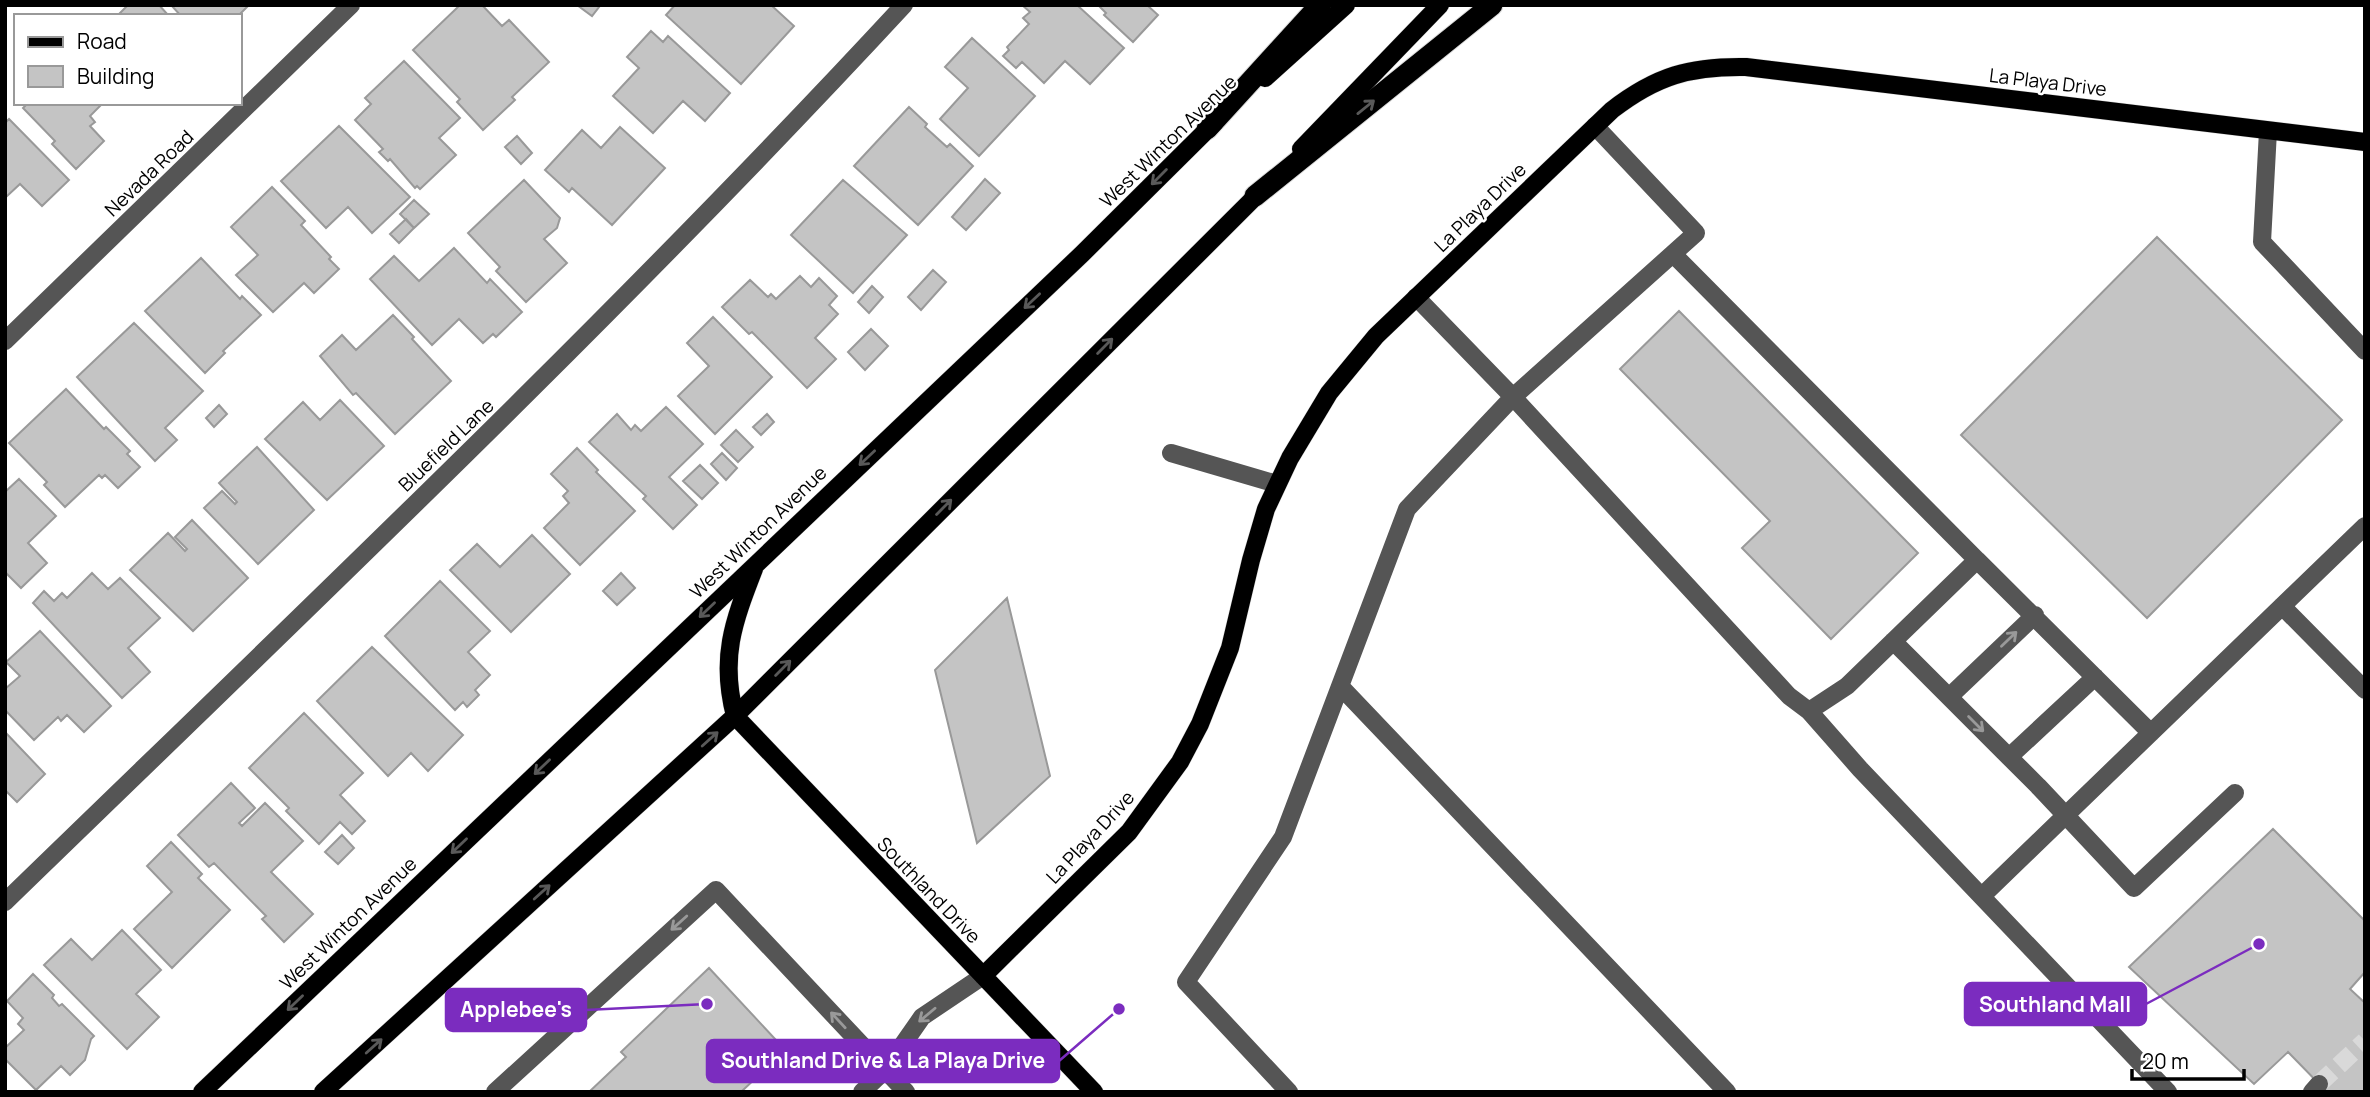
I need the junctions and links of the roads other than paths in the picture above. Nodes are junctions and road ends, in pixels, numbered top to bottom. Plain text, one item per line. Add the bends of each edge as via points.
1 (352, 5) edge
2 (904, 5) edge
3 (1321, 5) edge
4 (1346, 5) edge
5 (1440, 5) edge
6 (1492, 5) edge
7 (1595, 126) junction
8 (1207, 129) junction
9 (2268, 131) junction
10 (2365, 142) edge
11 (1255, 196) junction
12 (1673, 254) junction
13 (1416, 297) junction
14 (5, 341) edge
15 (2365, 351) edge
16 (1513, 397) junction
17 (1171, 453) dead end
18 (1277, 484) junction
19 (2365, 526) edge
20 (1977, 560) junction
21 (756, 562) junction
22 (2282, 606) junction
23 (2035, 615) junction
24 (1893, 641) junction
25 (2095, 677) junction
26 (1340, 685) junction
27 (2365, 690) edge
28 (1949, 697) junction
29 (1809, 711) junction
30 (735, 716) junction
31 (2151, 733) junction
32 (2009, 757) junction
33 (2235, 793) dead end
34 (2066, 815) junction
35 (1982, 896) junction
36 (5, 902) edge
37 (983, 976) junction
38 (885, 1070) junction
39 (500, 1090) edge
40 (202, 1092) edge
41 (323, 1092) edge
42 (862, 1092) edge
43 (906, 1092) edge
44 (1094, 1092) edge
45 (1289, 1092) edge
46 (1727, 1092) edge
47 (2168, 1092) edge

1 - 14 street, Nevada Road
2 - 36 street, Bluefield Lane via 560,363
3 - 8 highway
4 - 8 main road, West Winton Avenue
5 - 11 main road
11 -> 6 highway
7 - 9 main road, La Playa Drive via 1630,96 1666,77 1685,70 1727,66
7 - 12 street via 1696,233
7 - 13 main road, La Playa Drive
8 -> 21 main road, West Winton Avenue via 1072,264
9 - 10 main road, La Playa Drive
9 - 15 street via 2262,242
30 -> 11 main road
12 - 16 street
12 - 20 street
13 - 16 street
13 - 18 main road, La Playa Drive via 1336,383
16 - 26 street via 1406,509
16 - 29 street via 1789,696
17 - 18 street
18 - 37 main road, La Playa Drive via 1257,535 1222,671 1180,762 1129,832
19 - 22 street
20 - 23 street
20 - 24 street
21 - 30 main road via 735,620 729,658 727,687
21 -> 40 main road, West Winton Avenue
22 - 27 street
22 - 31 street
23 - 25 street
28 -> 23 street
24 - 28 street
24 - 29 street via 1847,686
25 - 31 street
25 - 32 street
26 - 45 street via 1283,837 1186,982
26 - 46 street
28 -> 32 street
29 - 35 street
30 - 37 main road, Southland Drive
41 -> 30 main road
31 - 34 street
32 - 34 street
33 - 34 street via 2134,888
34 - 35 street
35 - 47 street
37 -> 38 street via 922,1017
37 - 44 main road, Southland Drive
38 -> 39 street via 716,890
38 - 42 street
38 - 43 street

